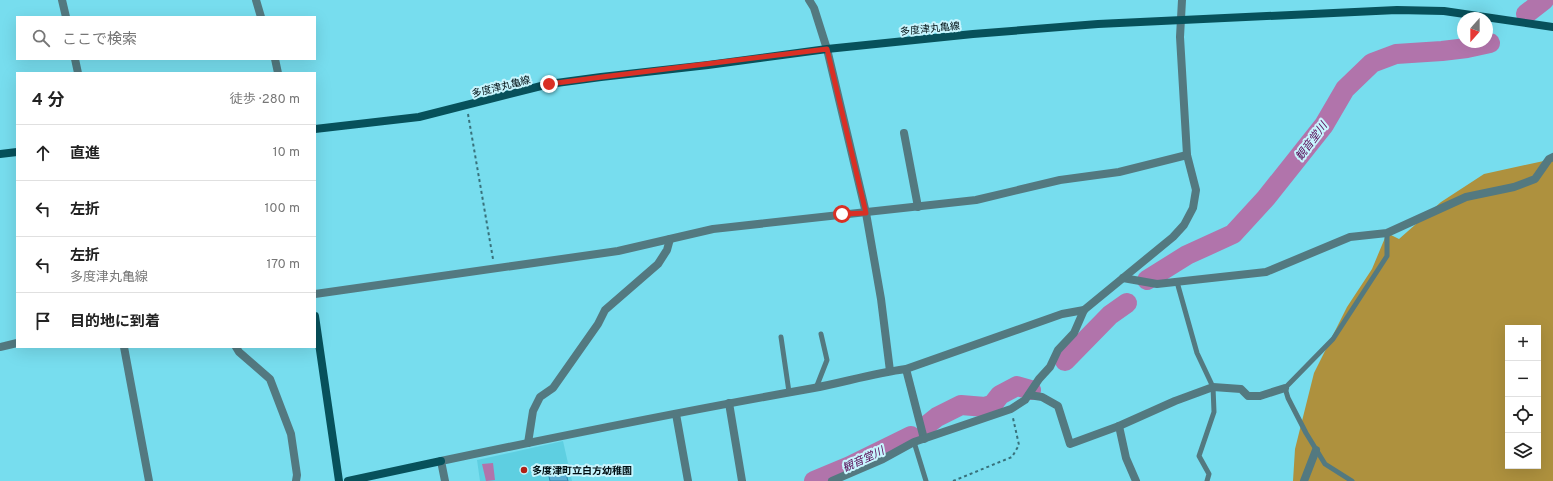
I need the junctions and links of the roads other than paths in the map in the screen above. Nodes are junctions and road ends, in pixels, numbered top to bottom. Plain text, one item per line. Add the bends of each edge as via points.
1 (62, 0) edge
2 (256, 0) edge
3 (809, 0) edge
4 (1182, 0) edge
5 (66, 16) edge
6 (261, 16) edge
7 (1180, 20) junction
8 (1553, 27) edge
9 (827, 49) junction
10 (75, 60) edge
11 (275, 60) edge
12 (78, 72) edge
13 (278, 72) edge
14 (316, 129) edge
15 (904, 133) dead end
16 (16, 152) edge
17 (0, 154) edge
18 (1187, 155) junction
19 (1553, 157) edge
20 (918, 207) junction
21 (866, 213) junction
22 (1387, 233) junction
23 (670, 239) junction
24 (1123, 278) junction
25 (1177, 282) junction
26 (316, 294) edge
27 (1084, 310) junction
28 (316, 323) edge
29 (821, 334) dead end
30 (781, 337) dead end
31 (16, 343) edge
32 (0, 347) edge
33 (124, 348) edge
34 (237, 348) edge
35 (906, 369) junction
36 (890, 371) junction
37 (1213, 387) junction
38 (816, 388) junction
39 (1285, 388) junction
40 (789, 392) junction
41 (1029, 395) junction
42 (729, 403) junction
43 (676, 414) junction
44 (1119, 426) junction
45 (924, 439) junction
46 (914, 442) junction
47 (528, 443) junction
48 (1316, 450) junction
49 (442, 461) junction
50 (149, 481) edge
51 (296, 481) edge
52 (339, 481) edge
53 (348, 481) edge
54 (445, 481) edge
55 (688, 481) edge
56 (742, 481) edge
57 (832, 481) edge
58 (926, 481) edge
59 (1136, 481) edge
60 (1207, 481) edge
61 (1304, 481) edge
62 (1352, 481) edge

1 - 5 street
2 - 6 street
3 - 9 street
4 - 7 street
7 - 8 main road, 多度津丸亀線 via 1405,10 1444,11
7 - 9 main road, 多度津丸亀線 via 973,34
7 - 18 street
9 - 14 main road, 多度津丸亀線 via 549,84 419,117
9 - 21 street
10 - 12 street
11 - 13 street
15 - 20 street
16 - 17 main road
18 - 20 street via 1118,172 1060,180 976,200
18 - 24 street via 1196,190 1193,208 1184,225 1173,237
19 - 22 street via 1535,179 1514,187 1466,197
20 - 21 street
21 - 23 street via 713,229
21 - 36 street
22 - 25 street via 1350,238 1266,272
22 - 39 lane via 1388,256 1333,340
23 - 26 street via 618,251
23 - 47 street via 667,250 658,264 605,310 598,324 552,388 540,397 533,411
24 - 25 street via 1157,284
24 - 27 street
25 - 37 lane via 1196,353
27 - 35 street via 1062,314
27 - 41 street via 1074,333 1058,350 1050,367
28 - 52 main road
29 - 38 lane via 827,360
30 - 40 lane
31 - 32 street
33 - 50 street
34 - 51 street via 270,379 291,434
35 - 36 street
35 - 45 street
36 - 38 street
37 - 39 street via 1241,389 1248,396 1260,396
37 - 44 street
37 - 60 lane via 1214,412 1199,456 1210,474
38 - 40 street
39 - 48 lane
40 - 42 street
41 - 44 street via 1042,397 1058,406 1070,444
41 - 45 street via 1012,409
42 - 43 street
42 - 56 street
43 - 47 street
43 - 55 street
44 - 59 street via 1126,458
45 - 46 street
46 - 57 street via 883,459
46 - 58 lane
47 - 49 street
48 - 61 street
48 - 62 lane via 1325,464
49 - 53 main road
49 - 54 street

